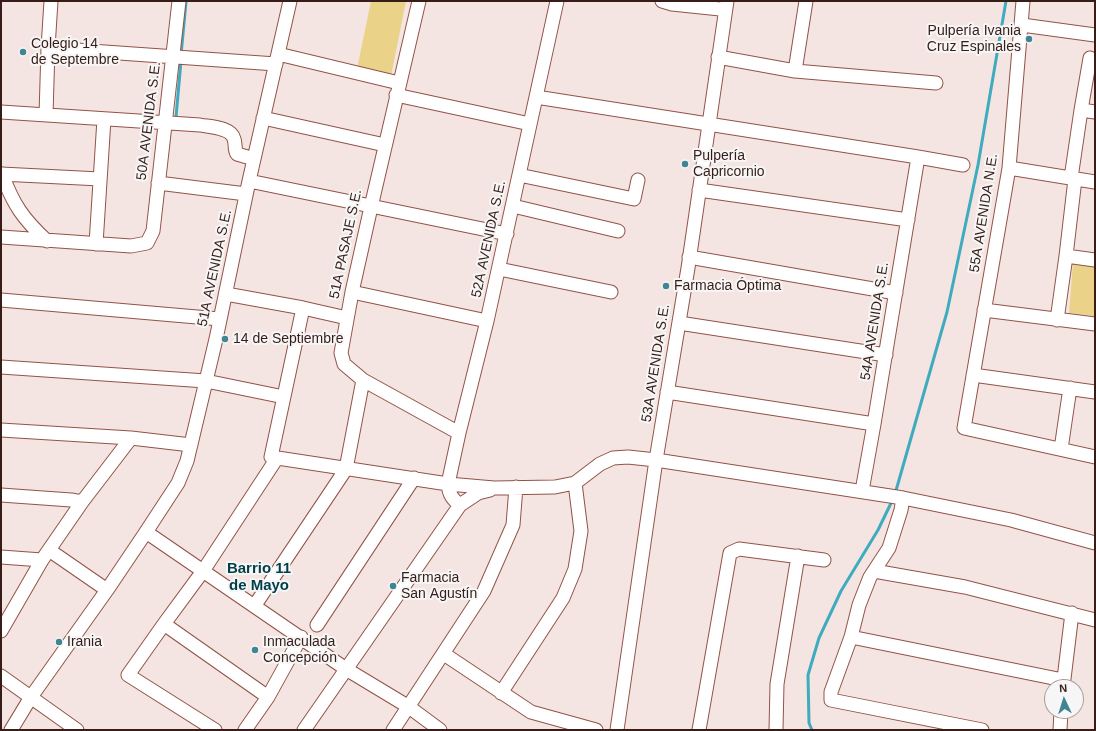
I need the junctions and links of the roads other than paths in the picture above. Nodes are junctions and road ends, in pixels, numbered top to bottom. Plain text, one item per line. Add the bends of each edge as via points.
1 (51, 1) edge
2 (178, 1) edge
3 (290, 1) edge
4 (419, 1) edge
5 (557, 1) edge
6 (662, 1) edge
7 (806, 1) edge
8 (1023, 1) edge
9 (723, 5) edge
10 (1022, 25) junction
11 (1095, 35) edge
12 (48, 48) junction
13 (178, 57) junction
14 (718, 57) junction
15 (1090, 58) dead end
16 (277, 59) junction
17 (795, 71) junction
18 (936, 83) dead end
19 (398, 89) junction
20 (536, 97) junction
21 (1082, 110) junction
22 (1, 112) edge
23 (1095, 112) edge
24 (46, 115) junction
25 (263, 118) junction
26 (104, 119) junction
27 (165, 123) junction
28 (530, 124) junction
29 (708, 124) junction
30 (385, 145) junction
31 (918, 157) junction
32 (254, 159) junction
33 (963, 165) dead end
34 (1009, 168) junction
35 (2, 174) edge
36 (519, 175) junction
37 (100, 179) junction
38 (1073, 179) junction
39 (638, 180) dead end
40 (1095, 182) edge
41 (158, 183) junction
42 (248, 187) junction
43 (699, 190) junction
44 (513, 206) junction
45 (371, 207) junction
46 (908, 220) junction
47 (618, 231) dead end
48 (507, 234) junction
49 (1, 238) edge
50 (47, 240) junction
51 (96, 244) junction
52 (1066, 256) junction
53 (689, 258) junction
54 (1095, 260) edge
55 (499, 269) junction
56 (352, 292) junction
57 (611, 292) dead end
58 (896, 293) junction
59 (226, 294) junction
60 (1, 300) edge
61 (303, 308) junction
62 (984, 310) junction
63 (347, 318) junction
64 (220, 319) junction
65 (1057, 320) junction
66 (487, 321) junction
67 (679, 323) junction
68 (1095, 324) edge
69 (886, 355) junction
70 (1, 367) edge
71 (973, 375) junction
72 (363, 380) junction
73 (206, 381) junction
74 (1070, 388) junction
75 (667, 392) junction
76 (1095, 392) edge
77 (284, 397) junction
78 (874, 424) junction
79 (1, 430) edge
80 (459, 432) junction
81 (131, 438) junction
82 (191, 445) junction
83 (1061, 449) junction
84 (1095, 457) edge
85 (277, 458) junction
86 (656, 460) junction
87 (346, 469) junction
88 (414, 478) junction
89 (575, 483) junction
90 (448, 484) junction
91 (516, 487) junction
92 (494, 488) junction
93 (862, 491) junction
94 (1, 495) edge
95 (897, 497) junction
96 (82, 502) junction
97 (460, 506) junction
98 (146, 532) junction
99 (1095, 543) edge
100 (45, 555) junction
101 (798, 556) junction
102 (1, 557) edge
103 (824, 560) dead end
104 (203, 571) junction
105 (874, 571) junction
106 (107, 590) junction
107 (255, 606) junction
108 (1072, 613) junction
109 (1095, 620) edge
110 (164, 624) junction
111 (317, 625) dead end
112 (1, 631) edge
113 (851, 637) junction
114 (301, 638) junction
115 (444, 654) junction
116 (346, 669) junction
117 (1, 676) edge
118 (1064, 679) edge
119 (1044, 680) edge
120 (501, 693) junction
121 (31, 697) junction
122 (268, 697) junction
123 (409, 708) junction
124 (1061, 719) edge
125 (11, 730) edge
126 (77, 730) edge
127 (215, 730) edge
128 (245, 730) edge
129 (304, 730) edge
130 (393, 730) edge
131 (440, 730) edge
132 (596, 730) edge
133 (617, 730) edge
134 (698, 730) edge
135 (776, 730) edge
136 (982, 730) edge
137 (1060, 730) edge

1 - 12 street
2 - 13 street, 50A AVENIDA S.E.
3 - 16 street, 51A AVENIDA S.E.
4 - 19 street, 51A PASAJE S.E.
5 - 20 street, 52A AVENIDA S.E.
6 - 9 street via 672,4
7 - 17 street
8 - 10 street, 55A AVENIDA N.E.
9 - 14 street, 53A AVENIDA S.E.
10 - 11 street
10 - 34 street, 55A AVENIDA N.E.
12 - 13 street
12 - 24 street
13 - 16 street
13 - 27 street, 50A AVENIDA S.E.
14 - 17 street
14 - 29 street, 53A AVENIDA S.E.
15 - 21 street
16 - 19 street
16 - 25 street, 51A AVENIDA S.E.
17 - 18 street
19 - 28 street
19 - 30 street, 51A PASAJE S.E.
20 - 28 street, 52A AVENIDA S.E.
20 - 29 street
21 - 23 street
21 - 38 street
22 - 24 street
24 - 26 street
25 - 30 street
25 - 32 street, 51A AVENIDA S.E.
26 - 27 street
26 - 37 street
27 - 32 street via 200,125 226,130 235,139 237,154
27 - 41 street, 50A AVENIDA S.E.
28 - 36 street, 52A AVENIDA S.E.
29 - 31 street
29 - 43 street, 53A AVENIDA S.E.
30 - 45 street, 51A PASAJE S.E.
31 - 33 street
31 - 46 street, 54A AVENIDA S.E.
32 - 42 street, 51A AVENIDA S.E.
34 - 38 street
34 - 62 street, 55A AVENIDA N.E.
35 - 37 street
35 - 50 street via 19,211 31,227
36 - 39 street via 634,199
36 - 44 street, 52A AVENIDA S.E.
37 - 51 street
38 - 40 street
38 - 52 street
41 - 42 street
41 - 51 street, 50A AVENIDA S.E. via 153,231 147,243 131,246
42 - 45 street
42 - 59 street, 51A AVENIDA S.E.
43 - 46 street
43 - 53 street, 53A AVENIDA S.E.
44 - 47 street
44 - 48 street, 52A AVENIDA S.E.
45 - 48 street
45 - 56 street, 51A PASAJE S.E.
46 - 58 street, 54A AVENIDA S.E.
48 - 55 street, 52A AVENIDA S.E.
49 - 50 street
50 - 51 street
52 - 54 street
52 - 65 street
53 - 58 street
53 - 67 street, 53A AVENIDA S.E.
55 - 57 street
55 - 66 street, 52A AVENIDA S.E.
56 - 63 street, 51A PASAJE S.E.
56 - 66 street
58 - 69 street, 54A AVENIDA S.E.
59 - 61 street
59 - 64 street, 51A AVENIDA S.E.
60 - 64 street
61 - 63 street
61 - 77 street
62 - 65 street
62 - 71 street, 55A AVENIDA N.E.
63 - 72 street, 51A PASAJE S.E. via 341,353 344,364
64 - 73 street, 51A AVENIDA S.E.
65 - 68 street
66 - 80 street, 52A AVENIDA S.E.
67 - 69 street
67 - 75 street, 53A AVENIDA S.E.
69 - 78 street, 54A AVENIDA S.E.
70 - 73 street
71 - 74 street
71 - 83 street, 55A AVENIDA N.E. via 964,428
72 - 80 street, 51A PASAJE S.E.
72 - 87 street
73 - 77 street
73 - 82 street, 51A AVENIDA S.E.
74 - 76 street
74 - 83 street
75 - 78 street
75 - 86 street, 53A AVENIDA S.E.
77 - 85 street via 272,457
78 - 93 street, 54A AVENIDA S.E.
79 - 81 street
80 - 90 street, 52A AVENIDA S.E.
81 - 82 street
81 - 96 street
82 - 98 street, 51A AVENIDA S.E. via 178,483
83 - 84 street
85 - 87 street
85 - 104 street
86 - 89 street via 613,458 600,464
86 - 93 street
86 - 133 street, 53A AVENIDA S.E.
87 - 88 street
87 - 107 street
88 - 90 street
88 - 111 street
89 - 91 street via 555,487
89 - 120 street via 581,531 575,569 563,598
90 - 92 street
90 - 97 street via 448,492
91 - 92 street
91 - 115 street via 513,525 484,591
92 - 97 street via 478,493
93 - 95 street
94 - 96 street
95 - 99 street via 1011,520
95 - 105 street via 901,510 889,548
96 - 100 street
97 - 116 street
98 - 104 street
98 - 106 street, 51A AVENIDA S.E.
100 - 102 street
100 - 106 street
100 - 112 street
101 - 103 street
101 - 134 street via 739,549 730,553
101 - 135 street via 777,684
104 - 107 street
104 - 110 street
105 - 108 street via 965,587
105 - 113 street via 859,605
106 - 121 street, 51A AVENIDA S.E.
107 - 114 street
108 - 109 street
108 - 118 street
110 - 122 street
110 - 127 street via 128,675
113 - 119 street
113 - 136 street via 831,692 831,700
114 - 116 street
114 - 122 street
115 - 120 street
115 - 123 street
116 - 123 street
116 - 129 street
117 - 121 street
120 - 132 street via 531,712
121 - 125 street, 51A AVENIDA S.E.
121 - 126 street
122 - 128 street
123 - 130 street
123 - 131 street
124 - 137 street

